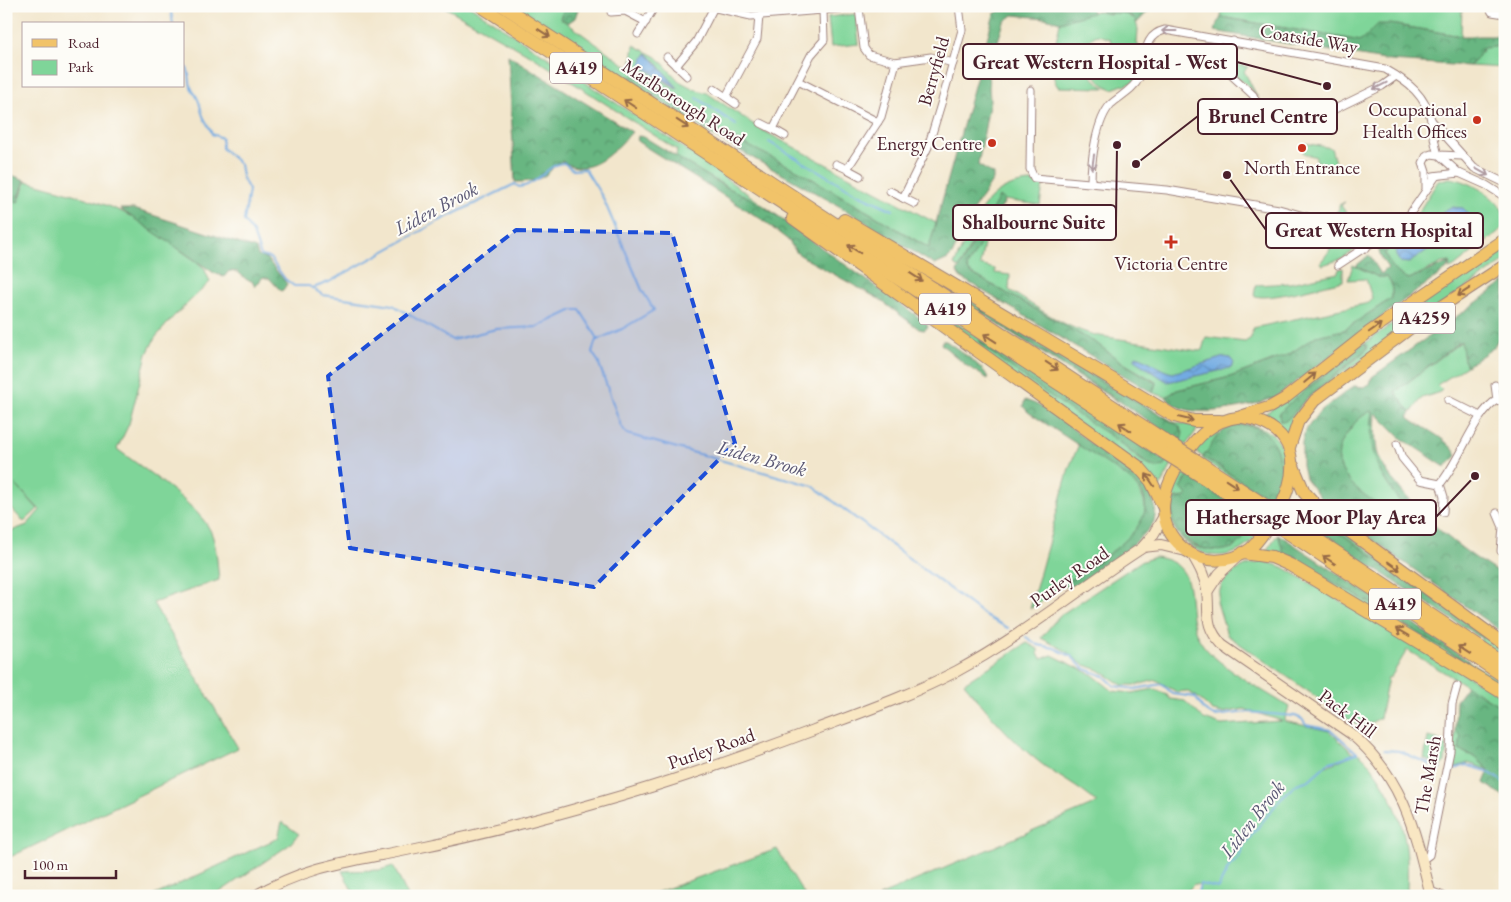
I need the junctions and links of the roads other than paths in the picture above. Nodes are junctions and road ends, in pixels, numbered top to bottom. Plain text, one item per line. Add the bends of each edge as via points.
1 (481, 6) edge
2 (503, 6) edge
3 (655, 6) edge
4 (871, 6) edge
5 (959, 6) edge
6 (1489, 6) edge
7 (710, 8) edge
8 (859, 8) junction
9 (823, 11) junction
10 (611, 12) dead end
11 (1505, 14) edge
12 (759, 16) junction
13 (646, 22) junction
14 (638, 34) dead end
15 (1232, 41) junction
16 (667, 57) dead end
17 (896, 62) junction
18 (953, 63) junction
19 (676, 66) junction
20 (687, 76) dead end
21 (1396, 76) junction
22 (798, 81) junction
23 (714, 89) dead end
24 (1031, 90) dead end
25 (726, 97) junction
26 (736, 104) dead end
27 (1431, 120) junction
28 (878, 122) junction
29 (762, 123) dead end
30 (773, 129) junction
31 (786, 136) dead end
32 (1433, 141) junction
33 (1439, 154) junction
34 (1462, 156) junction
35 (1426, 157) junction
36 (1445, 162) junction
37 (744, 164) junction
38 (836, 164) dead end
39 (724, 166) junction
40 (847, 170) junction
41 (1426, 172) junction
42 (1459, 174) junction
43 (1438, 175) junction
44 (860, 176) dead end
45 (1091, 182) junction
46 (1505, 183) edge
47 (1425, 190) junction
48 (890, 191) dead end
49 (1505, 197) edge
50 (903, 198) junction
51 (914, 204) dead end
52 (1505, 232) edge
53 (1505, 239) edge
54 (1366, 248) junction
55 (1481, 255) junction
56 (1338, 265) dead end
57 (1505, 265) edge
58 (1495, 385) dead end
59 (1448, 400) dead end
60 (1501, 401) edge
61 (1240, 416) junction
62 (1480, 416) junction
63 (1220, 421) junction
64 (1397, 444) dead end
65 (1169, 449) junction
66 (1289, 449) junction
67 (1293, 466) junction
68 (1440, 484) junction
69 (1163, 510) junction
70 (1443, 512) dead end
71 (1497, 513) dead end
72 (1288, 527) junction
73 (1142, 548) junction
74 (1500, 550) edge
75 (1189, 552) junction
76 (1241, 554) junction
77 (1207, 592) junction
78 (1505, 645) edge
79 (1505, 664) edge
80 (1505, 677) edge
81 (1458, 690) dead end
82 (1505, 694) edge
83 (1422, 860) junction
84 (1430, 893) edge
85 (255, 896) edge
86 (1442, 896) edge

39 -> 1 highway, Marlborough Road / A419
2 -> 37 highway, Marlborough Road / A419
3 - 13 street
4 - 8 street
5 - 18 street, Berryfield via 962,24
6 - 11 street via 1492,12
7 - 12 street
7 - 19 street via 696,42
8 - 9 street
8 - 17 street via 865,51
9 - 12 street
9 - 22 street via 825,37 811,55
10 - 13 street via 625,11
12 - 25 street via 758,39
13 - 14 street
15 - 21 street, Coatside Way via 1381,67
21 -> 15 street via 1294,129 1267,125 1253,95 1228,72
15 -> 45 street, Coatside Way via 1168,30 1151,38 1140,78 1110,105 1102,118
16 - 19 street
17 - 18 street via 931,57
17 - 28 street
18 - 50 street, Berryfield via 928,148
19 - 20 street
21 - 27 street, Coatside Way via 1420,95
22 - 28 street
22 - 30 street
23 - 25 street
24 - 45 street via 1032,175 1039,180
25 - 26 street
27 - 32 street, Coatside Way
27 - 34 street
28 - 40 street
29 - 30 street
30 - 31 street
32 - 33 street, Coatside Way
32 - 35 street, Coatside Way
33 - 34 street
33 - 35 street
33 - 36 street
34 -> 46 street via 1479,172
35 - 41 street via 1423,163
36 - 42 street
36 - 43 street via 1445,168
37 -> 63 highway, A419 via 945,278 1174,416 1194,421
37 -> 65 highway, A419
38 - 40 street
65 -> 39 highway, A419
69 -> 39 highway, A419 via 1151,481 1139,466
40 - 44 street
41 - 43 street
41 - 47 street
42 - 43 street
42 - 49 street
43 - 47 street
45 - 54 street via 1182,192 1291,211
47 - 54 street via 1405,221
48 - 50 street
50 - 51 street
52 - 55 street
53 - 55 main road, A4259
54 - 56 street
61 -> 55 main road, A4259 via 1284,399 1369,332
57 -> 66 main road, A4259 via 1421,320 1315,400 1298,422
58 - 60 street
59 - 62 street
60 - 62 street via 1488,406
61 - 63 main road
61 - 66 main road via 1258,420 1272,428
62 - 68 street via 1455,465
63 - 69 main road via 1200,435 1181,461 1167,485
64 - 68 street via 1402,458 1420,480
65 - 72 highway, A419, bridge
66 - 67 main road
67 - 76 main road via 1290,489 1281,507 1257,542
67 -> 78 highway, A419 via 1304,492 1320,510
68 - 70 street via 1444,497
69 - 73 main road, Purley Road via 1155,532
69 - 75 main road via 1171,533
71 - 74 street via 1503,527
72 - 79 highway, A419
80 -> 72 highway, A419
73 - 75 main road via 1161,545
73 - 85 main road, Purley Road via 973,662 930,685 866,711 640,791 517,824 313,869 289,877
75 - 76 main road via 1216,560
75 - 77 main road, Pack Hill via 1202,573
76 - 77 main road via 1217,575
82 -> 76 highway, A419 via 1290,565 1272,557
77 - 83 main road, Pack Hill via 1207,620 1222,645 1345,729 1385,769 1405,803
81 - 83 street, The Marsh via 1452,704 1450,756 1429,855
83 - 84 main road, Pack Hill
84 - 86 street

